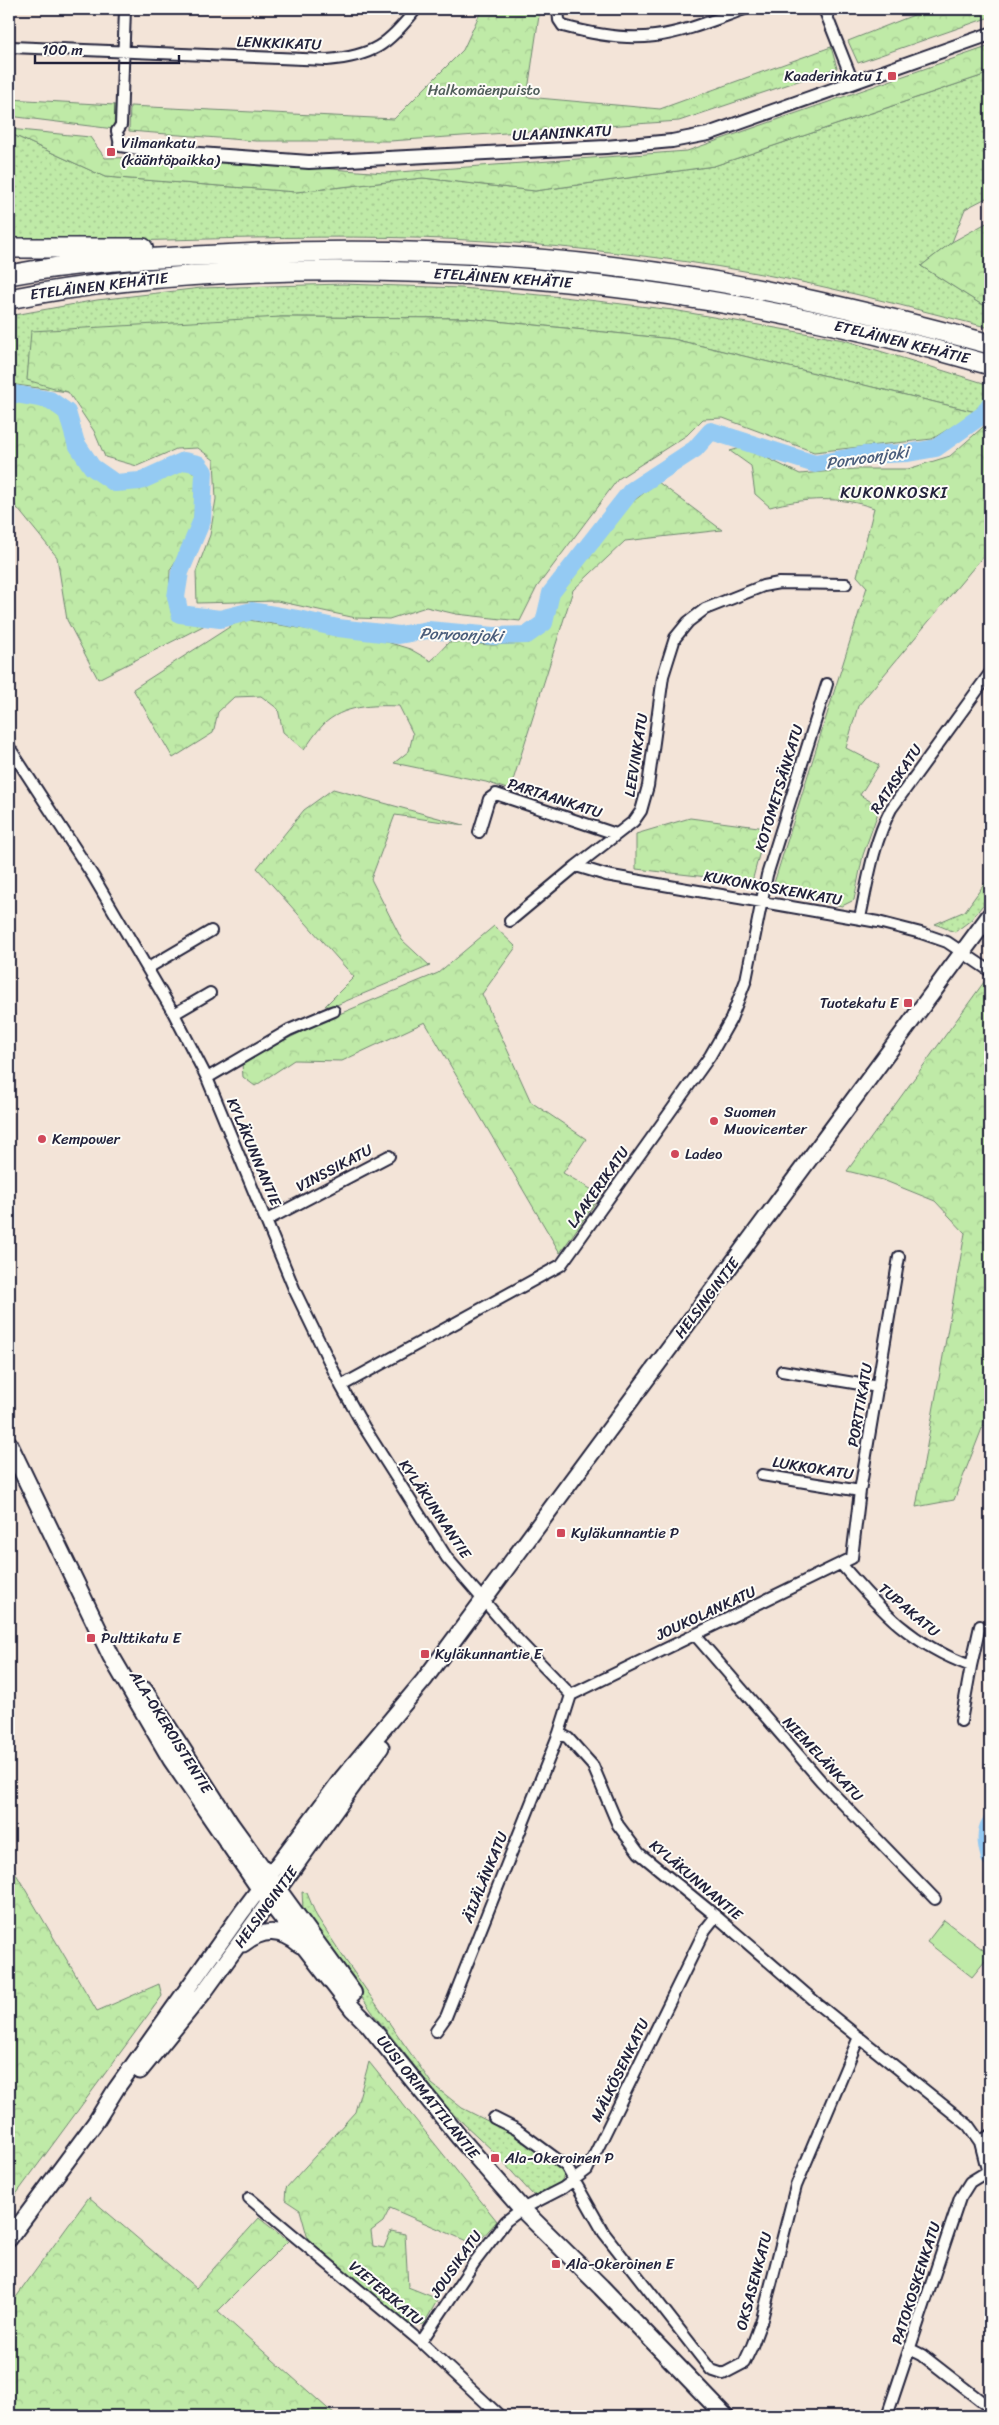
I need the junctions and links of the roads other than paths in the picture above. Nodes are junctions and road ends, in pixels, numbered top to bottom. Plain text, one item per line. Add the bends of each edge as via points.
1 (125, 9) edge
2 (416, 9) edge
3 (558, 9) edge
4 (745, 9) edge
5 (824, 9) edge
6 (990, 34) edge
7 (11, 47) dead end
8 (124, 51) junction
9 (853, 82) junction
10 (120, 144) joint
11 (9, 248) edge
12 (417, 252) junction
13 (9, 275) edge
14 (761, 290) junction
15 (9, 299) edge
16 (990, 334) edge
17 (990, 344) edge
18 (985, 368) edge
19 (846, 584) dead end
20 (990, 673) edge
21 (827, 684) dead end
22 (9, 747) edge
23 (478, 832) dead end
24 (616, 834) junction
25 (576, 866) junction
26 (761, 900) junction
27 (990, 915) edge
28 (860, 918) junction
29 (510, 921) dead end
30 (211, 931) dead end
31 (962, 952) junction
32 (148, 968) junction
33 (990, 971) edge
34 (210, 993) dead end
35 (334, 1011) dead end
36 (174, 1014) junction
37 (207, 1078) junction
38 (389, 1156) dead end
39 (267, 1220) junction
40 (899, 1257) dead end
41 (782, 1371) dead end
42 (341, 1386) junction
43 (878, 1387) junction
44 (10, 1451) edge
45 (762, 1475) dead end
46 (860, 1491) junction
47 (852, 1558) joint
48 (841, 1564) junction
49 (483, 1600) junction
50 (980, 1626) dead end
51 (695, 1635) junction
52 (971, 1666) junction
53 (571, 1694) junction
54 (961, 1721) dead end
55 (559, 1733) junction
56 (269, 1889) junction
57 (935, 1898) dead end
58 (716, 1916) junction
59 (306, 1950) junction
60 (228, 1959) junction
61 (368, 2024) junction
62 (436, 2031) dead end
63 (859, 2037) junction
64 (494, 2118) dead end
65 (95, 2123) junction
66 (990, 2134) edge
67 (980, 2142) junction
68 (989, 2176) edge
69 (575, 2179) junction
70 (249, 2198) dead end
71 (525, 2212) junction
72 (9, 2240) edge
73 (421, 2342) junction
74 (910, 2349) junction
75 (990, 2408) edge
76 (500, 2416) edge
77 (710, 2416) edge
78 (725, 2416) edge
79 (887, 2416) edge

1 - 8 street
2 - 8 street, LENKKIKATU via 395,36 365,54 347,58 327,60
3 - 4 street via 563,26 616,36 656,36
5 - 9 street
6 - 9 street, ULAANINKATU
7 - 8 street, LENKKIKATU
8 - 10 street via 121,125 124,135
9 - 10 street, ULAANINKATU via 708,134 606,147 309,162
11 - 12 highway via 312,248
12 - 13 highway, ETELÄINEN KEHÄTIE via 287,251 172,257
12 - 14 highway, ETELÄINEN KEHÄTIE via 580,264
14 - 16 highway
14 - 17 highway, ETELÄINEN KEHÄTIE via 883,316
15 - 18 highway, ETELÄINEN KEHÄTIE via 110,283 255,272 405,272 575,283 670,294 856,329
19 - 24 street, LEEVINKATU via 779,583 763,586 705,609 688,622 675,638 663,676 646,800 634,821
20 - 28 street, RATASKATU via 891,809 872,856
21 - 26 street, KOTOMETSÄNKATU
22 - 32 street, KYLÄKUNNANTIE
23 - 24 street, PARTAANKATU via 489,799 496,794
24 - 25 street, LEEVINKATU
25 - 26 street, KUKONKOSKENKATU via 606,876
25 - 29 street, LEEVINKATU
26 - 28 street, KUKONKOSKENKATU
26 - 42 street, LAAKERIKATU via 746,980 731,1019 710,1056 562,1265
27 - 31 main road, HELSINGINTIE
28 - 31 street, KUKONKOSKENKATU via 921,933 947,942
30 - 32 street
31 - 33 street, KUKONKOSKENKATU
31 - 49 main road, HELSINGINTIE
32 - 36 street, KYLÄKUNNANTIE
34 - 36 street
35 - 37 street via 289,1030
36 - 37 street, KYLÄKUNNANTIE
37 - 39 street, KYLÄKUNNANTIE
38 - 39 street, VINSSIKATU
39 - 42 street, KYLÄKUNNANTIE via 295,1291
40 - 43 street, PORTTIKATU
41 - 43 street
42 - 49 street, KYLÄKUNNANTIE via 447,1558
43 - 46 street, PORTTIKATU
44 - 56 main road, ALA-OKEROISTENTIE via 71,1570
45 - 46 street, LUKKOKATU
46 - 47 street, PORTTIKATU
47 - 48 street, JOUKOLANKATU
48 - 51 street, JOUKOLANKATU
48 - 52 street, TUPAKATU via 879,1608 915,1639 942,1656
49 - 53 street, KYLÄKUNNANTIE
49 - 56 main road, HELSINGINTIE via 424,1680 355,1784
50 - 52 street
51 - 53 street, JOUKOLANKATU
51 - 57 street, NIEMELÄNKATU via 821,1781
52 - 54 street
53 - 55 street
55 - 58 street, KYLÄKUNNANTIE via 568,1738 594,1766 618,1825 639,1854
55 - 62 street, ÄIJÄLÄNKATU via 446,2018
56 - 59 main road, UUSI ORIMATTILANTIE
56 - 60 main road, HELSINGINTIE
56 - 61 main road, UUSI ORIMATTILANTIE via 360,2004
56 - 65 main road, HELSINGINTIE via 116,2089
58 - 63 street, KYLÄKUNNANTIE
58 - 69 street, MÄLKÖSENKATU via 705,1930 594,2157 587,2170
59 - 60 main road via 285,1934 264,1932 250,1939
59 - 61 main road, UUSI ORIMATTILANTIE
60 - 65 main road, HELSINGINTIE via 166,2040
61 - 71 main road, UUSI ORIMATTILANTIE via 453,2130
63 - 67 street, KYLÄKUNNANTIE via 958,2115
63 - 69 street, OKSASENKATU via 796,2186 758,2328 744,2363 732,2370 723,2374 711,2370 604,2233
64 - 69 street, OKSASENKATU via 545,2149 566,2166
65 - 72 main road, HELSINGINTIE
66 - 67 street
67 - 68 street, KYLÄKUNNANTIE
68 - 74 street, PATOKOSKENKATU via 970,2182 960,2198
69 - 71 street, MÄLKÖSENKATU
70 - 73 street, VIETERIKATU
71 - 73 street, JOUSIKATU via 506,2221 486,2245
71 - 77 main road, UUSI ORIMATTILANTIE via 574,2271
71 - 78 main road, UUSI ORIMATTILANTIE
73 - 76 street, VIETERIKATU
74 - 75 street via 922,2354
74 - 79 street, PATOKOSKENKATU

